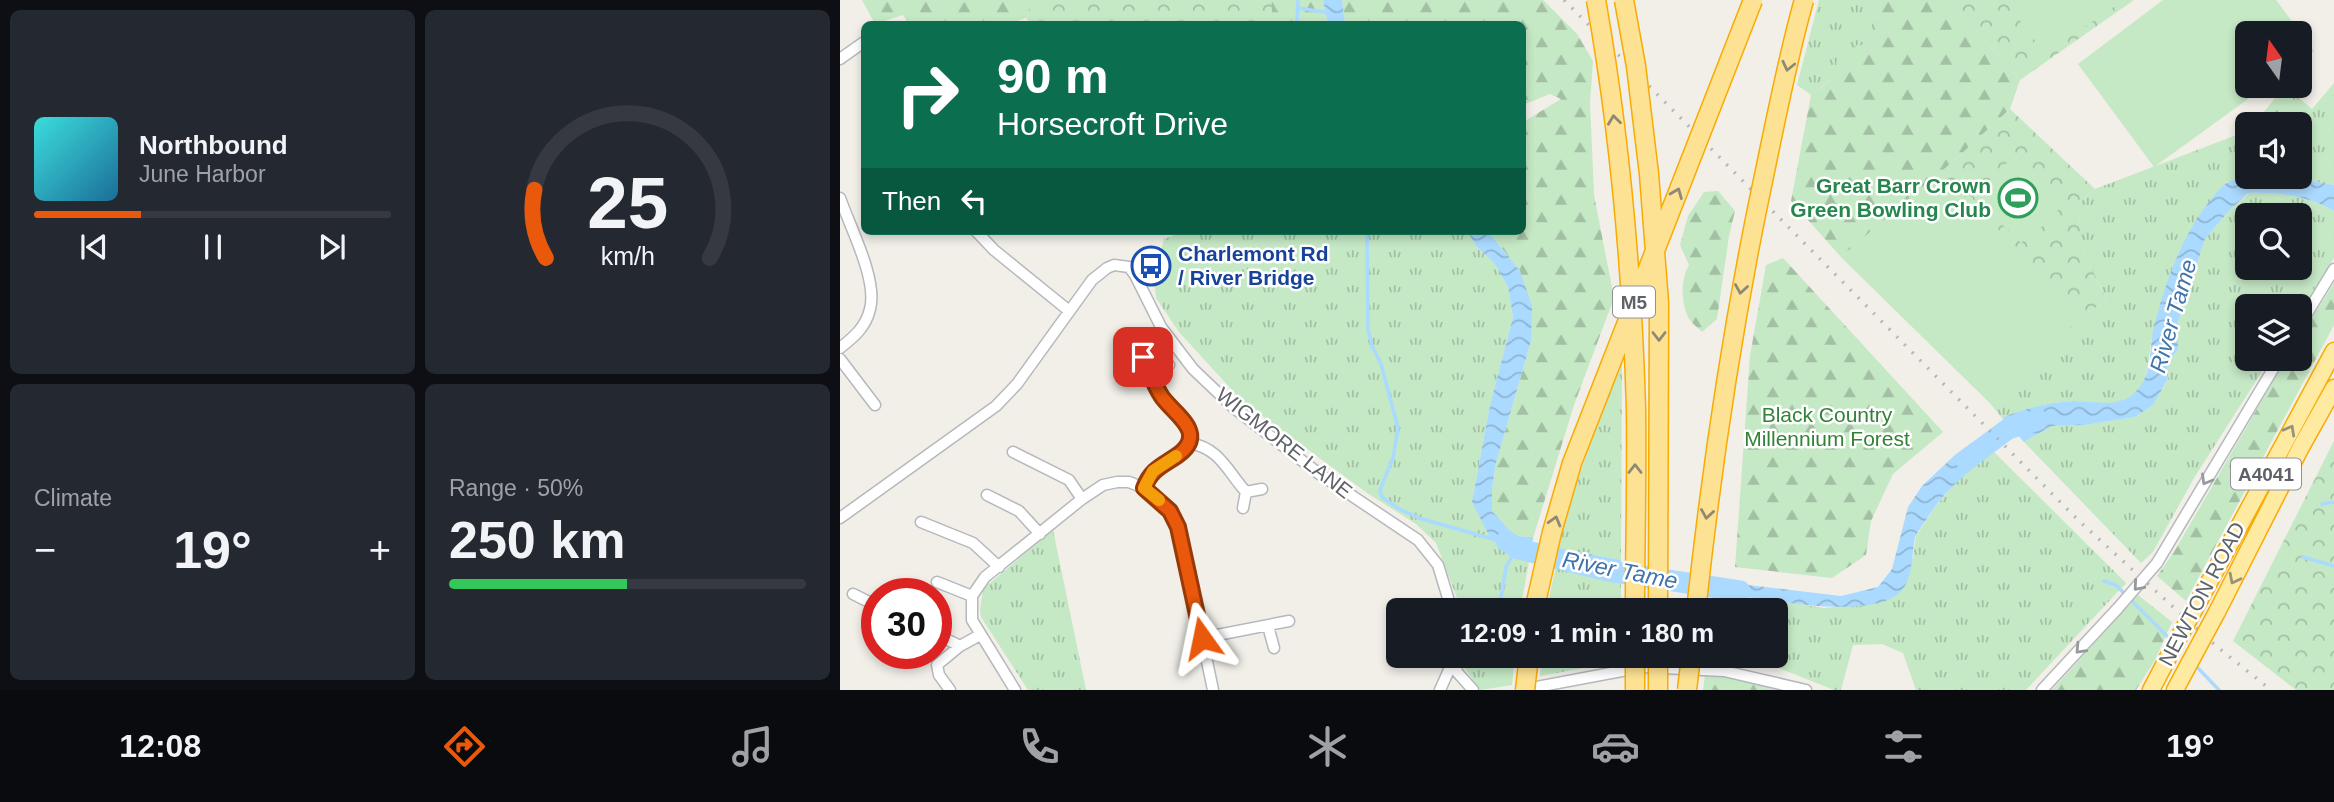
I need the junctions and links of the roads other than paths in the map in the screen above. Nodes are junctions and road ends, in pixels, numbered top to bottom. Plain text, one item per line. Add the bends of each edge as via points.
1 (1596, 0) edge
2 (1624, 0) edge
3 (1753, 0) edge
4 (1804, 0) edge
5 (861, 44) edge
6 (840, 59) edge
7 (840, 198) edge
8 (842, 212) edge
9 (980, 235) edge
10 (2334, 270) edge
11 (2312, 306) edge
12 (1068, 310) junction
13 (840, 348) edge
14 (2334, 351) edge
15 (1143, 357) dead end
16 (840, 359) edge
17 (1169, 365) dead end
18 (2272, 371) edge
19 (1151, 373) junction
20 (2334, 388) edge
21 (875, 405) dead end
22 (1189, 443) junction
23 (1013, 452) dead end
24 (1144, 488) junction
25 (1262, 489) dead end
26 (1246, 492) junction
27 (987, 495) dead end
28 (1082, 499) junction
29 (1243, 508) dead end
30 (840, 518) edge
31 (921, 522) dead end
32 (1040, 534) junction
33 (999, 567) junction
34 (952, 588) edge
35 (853, 594) dead end
36 (972, 596) junction
37 (861, 598) edge
38 (1448, 598) edge
39 (1537, 598) edge
40 (1635, 598) edge
41 (1658, 598) edge
42 (1697, 598) edge
43 (1289, 621) dead end
44 (1268, 626) junction
45 (980, 635) junction
46 (1202, 638) junction
47 (952, 642) edge
48 (960, 646) junction
49 (1274, 648) dead end
50 (1449, 668) edge
51 (1456, 668) edge
52 (1527, 668) edge
53 (1635, 668) edge
54 (1658, 668) edge
55 (1690, 668) edge
56 (950, 690) edge
57 (1015, 690) edge
58 (1213, 690) edge
59 (1440, 690) edge
60 (1473, 690) edge
61 (1523, 690) edge
62 (1635, 690) edge
63 (1658, 690) edge
64 (1687, 690) edge
65 (1806, 690) edge
66 (2042, 690) edge
67 (2151, 690) edge
68 (2175, 690) edge

40 -> 1 highway, M5, bridge via 1632,319 1622,180
2 -> 41 highway, M5, bridge via 1649,174 1659,303
39 -> 3 highway, M5, bridge via 1572,463
4 -> 42 highway, bridge via 1743,274
5 - 6 street
7 - 8 street
8 - 13 street via 872,296 862,328
9 - 12 street
10 - 11 street
12 - 30 street via 1017,384 996,406
12 - 38 street, WIGMORE LANE via 1107,268 1129,267 1161,327 1193,369 1234,408 1318,473 1418,540 1438,565
67 -> 14 highway, NEWTON ROAD / A4041, bridge
15 - 19 street
16 - 21 street
17 - 19 street
18 -> 66 street, bridge via 2157,564
19 - 22 street via 1161,396 1187,426
20 -> 68 highway, NEWTON ROAD / A4041, bridge
22 - 24 street via 1153,471
22 - 26 street via 1217,455
23 - 28 street via 1069,480
24 - 28 street via 1117,482
24 - 46 street via 1170,511 1178,527
25 - 26 street
26 - 29 street
27 - 32 street via 1019,511
28 - 32 street
31 - 33 street via 973,543
32 - 33 street
33 - 36 street
34 - 36 street
35 - 37 street
36 - 45 street via 972,620
43 - 44 street
44 - 46 street
44 - 49 street
45 - 48 street
45 - 57 street
46 - 58 street
47 - 48 street
48 - 56 street via 937,665
50 - 59 street
51 - 60 street
52 - 61 highway, bridge
53 - 62 highway, bridge
54 - 63 highway, bridge
55 - 64 highway, bridge
61 - 65 street via 1643,667 1724,671

